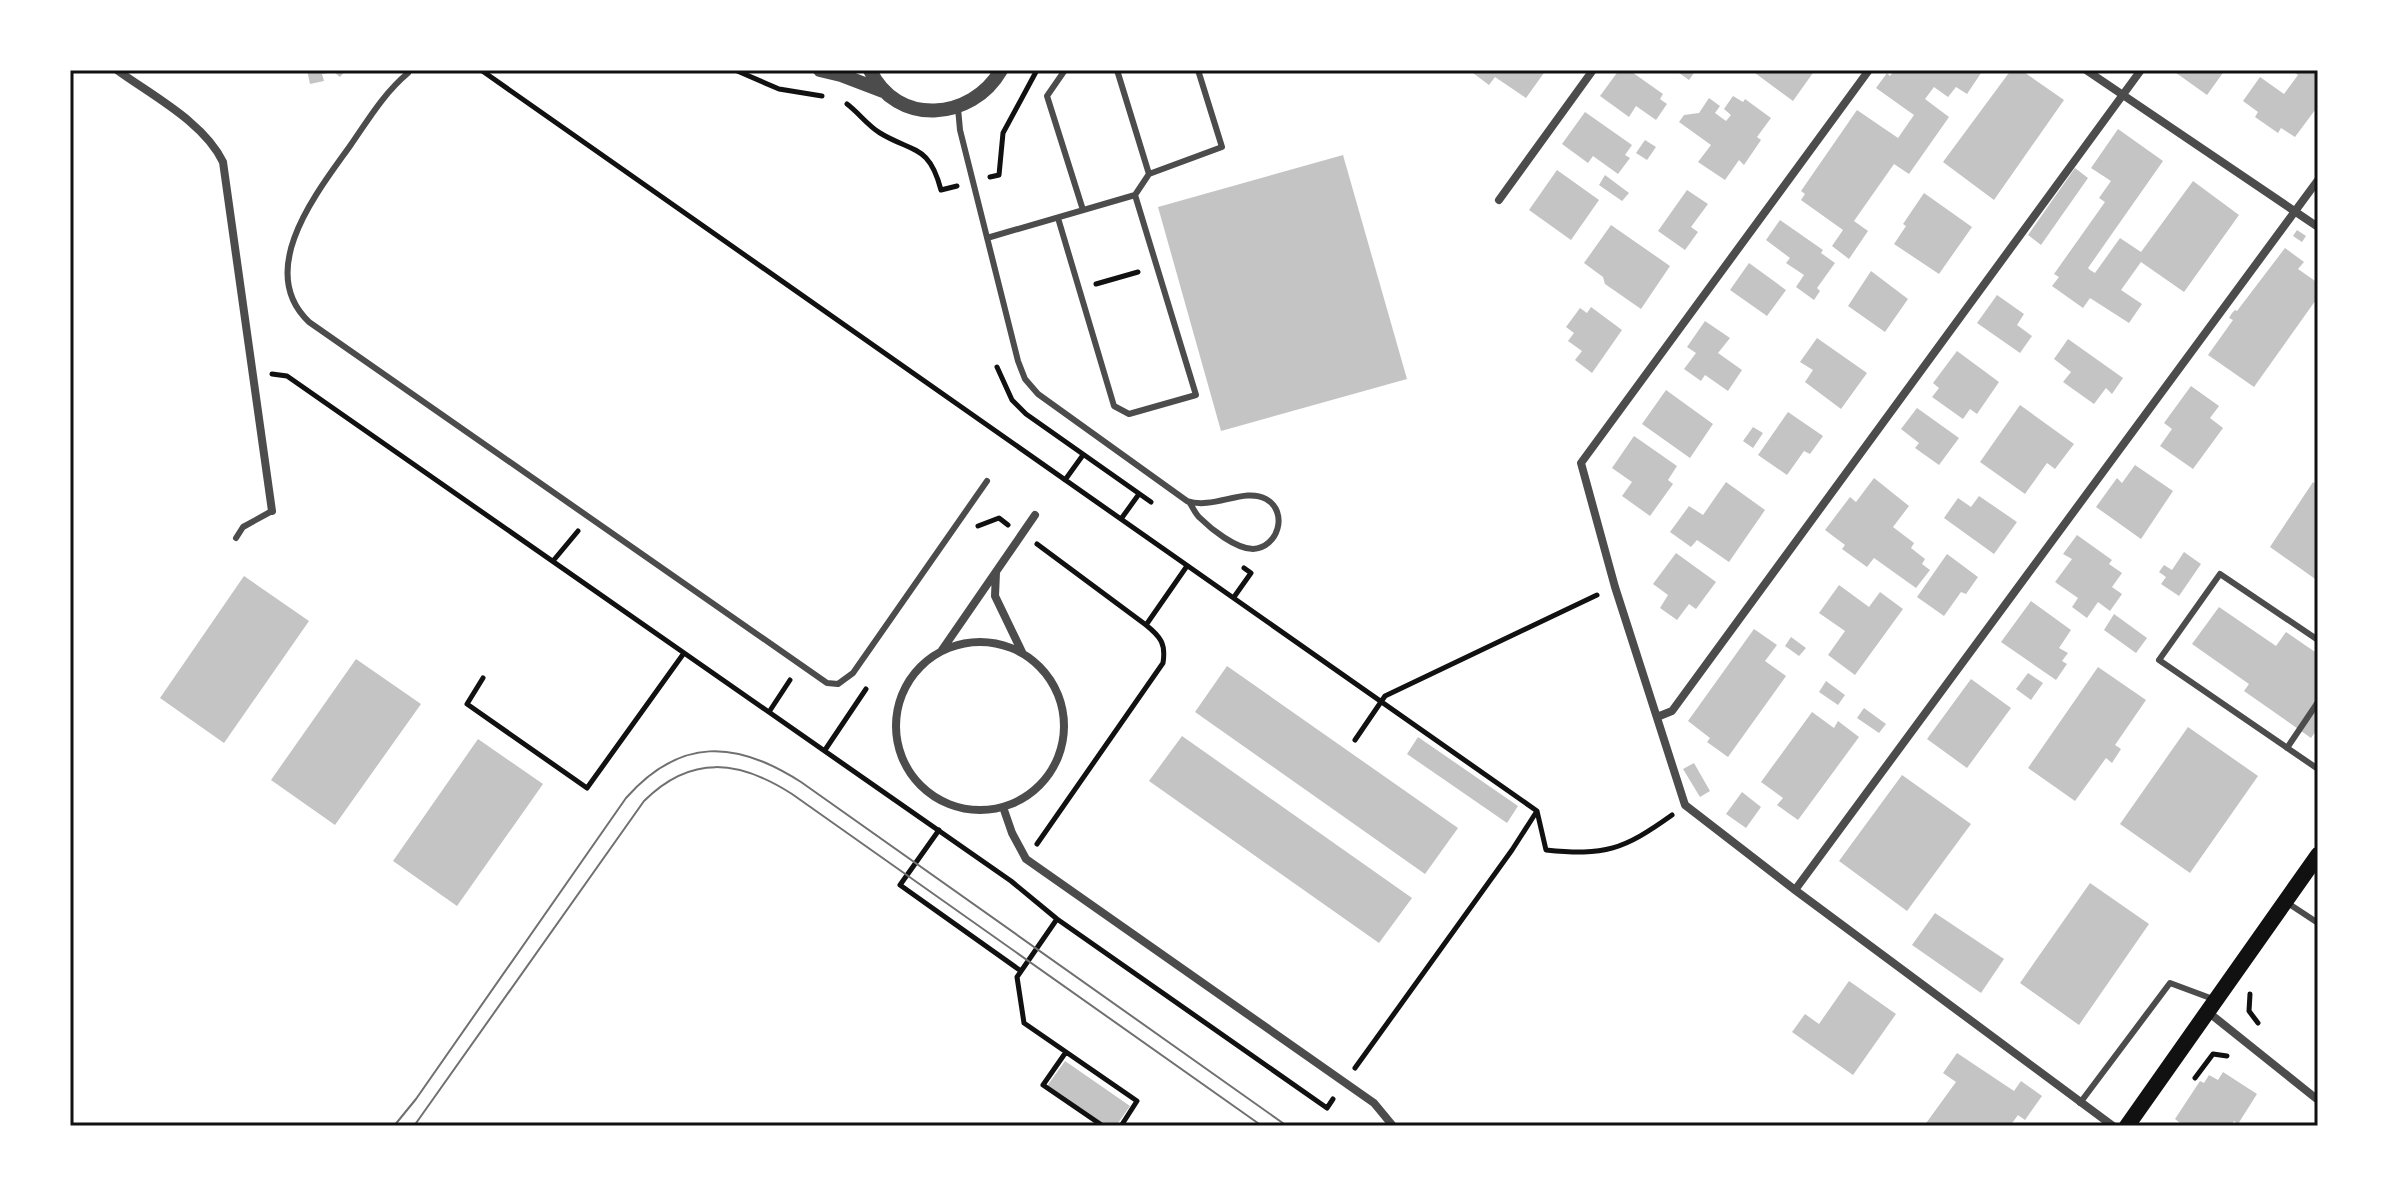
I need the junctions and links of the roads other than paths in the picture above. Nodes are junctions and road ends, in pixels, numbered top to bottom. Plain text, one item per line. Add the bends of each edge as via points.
1 (117, 70) edge
2 (820, 70) edge
3 (870, 70) edge
4 (1001, 70) edge
5 (1065, 70) edge
6 (1117, 70) edge
7 (1198, 70) edge
8 (1593, 70) edge
9 (1869, 70) edge
10 (2086, 70) edge
11 (2141, 70) edge
12 (408, 73) dead end
13 (885, 92) junction
14 (2123, 95) junction
15 (958, 108) junction
16 (1149, 174) junction
17 (2318, 180) edge
18 (1135, 195) junction
19 (1499, 200) dead end
20 (1083, 210) junction
21 (2295, 212) junction
22 (1058, 218) junction
23 (2318, 227) edge
24 (987, 238) junction
25 (987, 481) dead end
26 (1187, 501) junction
27 (272, 511) joint
28 (1035, 515) dead end
29 (236, 538) dead end
30 (996, 571) junction
31 (2318, 640) edge
32 (941, 650) junction
33 (1023, 652) junction
34 (2318, 702) edge
35 (1657, 717) junction
36 (2287, 748) junction
37 (2318, 769) edge
38 (1003, 807) junction
39 (2318, 855) edge
40 (1795, 890) junction
41 (2286, 902) junction
42 (2318, 923) edge
43 (2212, 1006) junction
44 (2318, 1100) edge
45 (2080, 1103) junction
46 (1393, 1126) edge
47 (2113, 1126) edge
48 (2127, 1126) edge

1 - 27 street via 200,130 223,162
2 - 13 street
3 - 13 street
4 - 15 street via 989,88
5 - 20 lane via 1047,96
6 - 16 lane
7 - 16 lane via 1222,147
8 - 19 street
9 - 35 street via 1581,463
10 - 14 street
11 - 14 street
12 - 25 lane via 389,91 302,218 292,242 289,285 293,302 309,322 827,683 849,677
13 - 15 street via 907,106 933,112
14 - 21 street
14 - 35 street via 1672,711
15 - 24 lane
16 - 18 lane
17 - 21 street
18 - 20 lane
18 - 22 lane via 1196,395 1170,403 1129,414 1114,406
20 - 22 lane
21 - 23 street
21 - 40 street
22 - 24 lane
24 - 26 lane via 1025,379 1046,400
26 - 26 lane via 1200,518 1243,547 1266,545 1276,533 1278,517 1264,498
27 - 29 lane via 243,527
28 - 30 street
30 - 32 street
30 - 33 street via 995,596
31 - 36 lane via 2220,574 2159,660
32 - 33 street via 968,642 996,643
32 - 38 street via 919,666 903,689 896,715 897,743 907,769 925,790 949,804 976,810
33 - 38 street via 1052,683 1065,722 1061,750 1049,775 1029,795
34 - 36 lane
35 - 40 street via 1685,805
36 - 37 lane
38 - 46 street via 1026,859 1374,1103
39 - 41 main road
40 - 45 street
41 - 42 lane
41 - 43 main road
43 - 44 street
43 - 45 lane via 2170,983
43 - 48 main road
45 - 47 street

